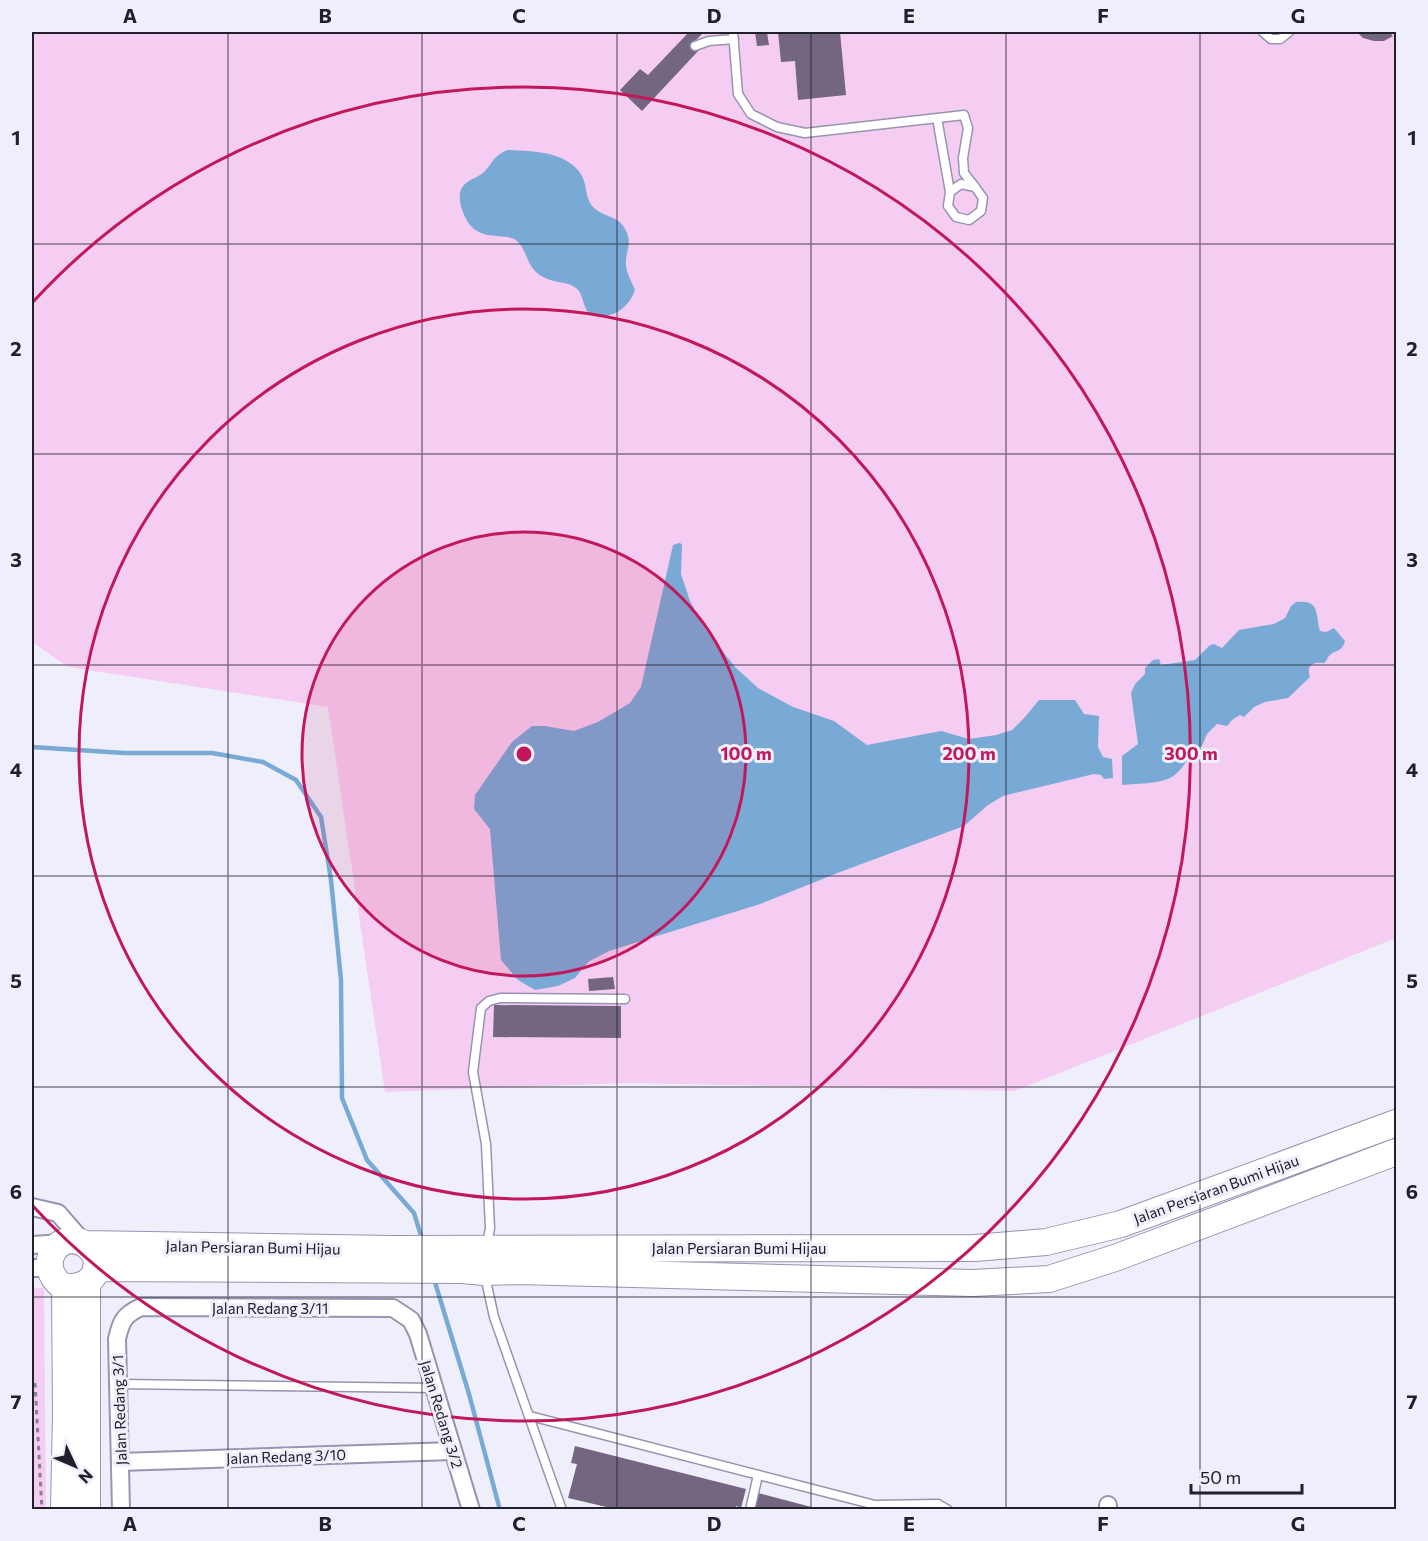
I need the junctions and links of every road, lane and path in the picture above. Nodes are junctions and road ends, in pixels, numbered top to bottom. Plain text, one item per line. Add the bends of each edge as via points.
1 (1263, 32) edge
2 (1289, 32) edge
3 (734, 35) edge
4 (695, 46) dead end
5 (937, 118) junction
6 (975, 187) junction
7 (950, 192) junction
8 (625, 999) dead end
9 (1396, 1123) edge
10 (1396, 1152) edge
11 (32, 1207) edge
12 (69, 1239) junction
13 (32, 1245) edge
14 (394, 1259) junction
15 (472, 1260) junction
16 (66, 1275) edge
17 (128, 1313) joint
18 (411, 1320) joint
19 (35, 1383) dead end
20 (118, 1384) junction
21 (435, 1388) junction
22 (530, 1416) junction
23 (453, 1450) junction
24 (120, 1462) junction
25 (758, 1474) junction
26 (42, 1509) edge
27 (64, 1509) edge
28 (87, 1509) edge
29 (121, 1509) edge
30 (471, 1509) edge
31 (562, 1509) edge
32 (750, 1509) edge
33 (948, 1509) edge

1 - 2 lane via 1271,39 1280,39
3 - 4 lane
3 - 5 lane via 738,94 751,114 777,127 805,133
5 - 6 lane via 964,115 968,128 964,173
5 - 7 lane
6 - 7 lane via 962,184
6 - 7 lane via 983,198 981,212 969,220 952,212 948,206
8 - 15 lane via 500,998 481,1008 473,1072 486,1144 490,1228
9 - 15 main road, Jalan Persiaran Bumi Hijau via 1121,1224 1046,1242 963,1248
10 - 15 main road, Jalan Persiaran Bumi Hijau via 1049,1279 973,1283 519,1271
11 - 12 street via 58,1213
12 - 13 street
12 - 14 main road, Jalan Persiaran Bumi Hijau
12 - 16 main road via 49,1258
12 - 16 main road via 93,1252 96,1259
14 - 15 main road, Jalan Persiaran Bumi Hijau
14 - 16 main road, Jalan Persiaran Bumi Hijau
15 - 22 lane
16 - 27 main road
16 - 28 main road
17 - 18 street, Jalan Redang 3/11 via 141,1306 393,1308
17 - 20 street, Jalan Redang 3/1 via 120,1324 117,1339
18 - 21 street, Jalan Redang 3/2
19 - 26 path
20 - 21 lane
20 - 24 street, Jalan Redang 3/1
21 - 23 street, Jalan Redang 3/2
22 - 25 lane
22 - 31 lane
23 - 24 street, Jalan Redang 3/10
23 - 30 street, Jalan Redang 3/2
24 - 29 street, Jalan Redang 3/1
25 - 32 lane
25 - 33 lane via 875,1505 938,1504

